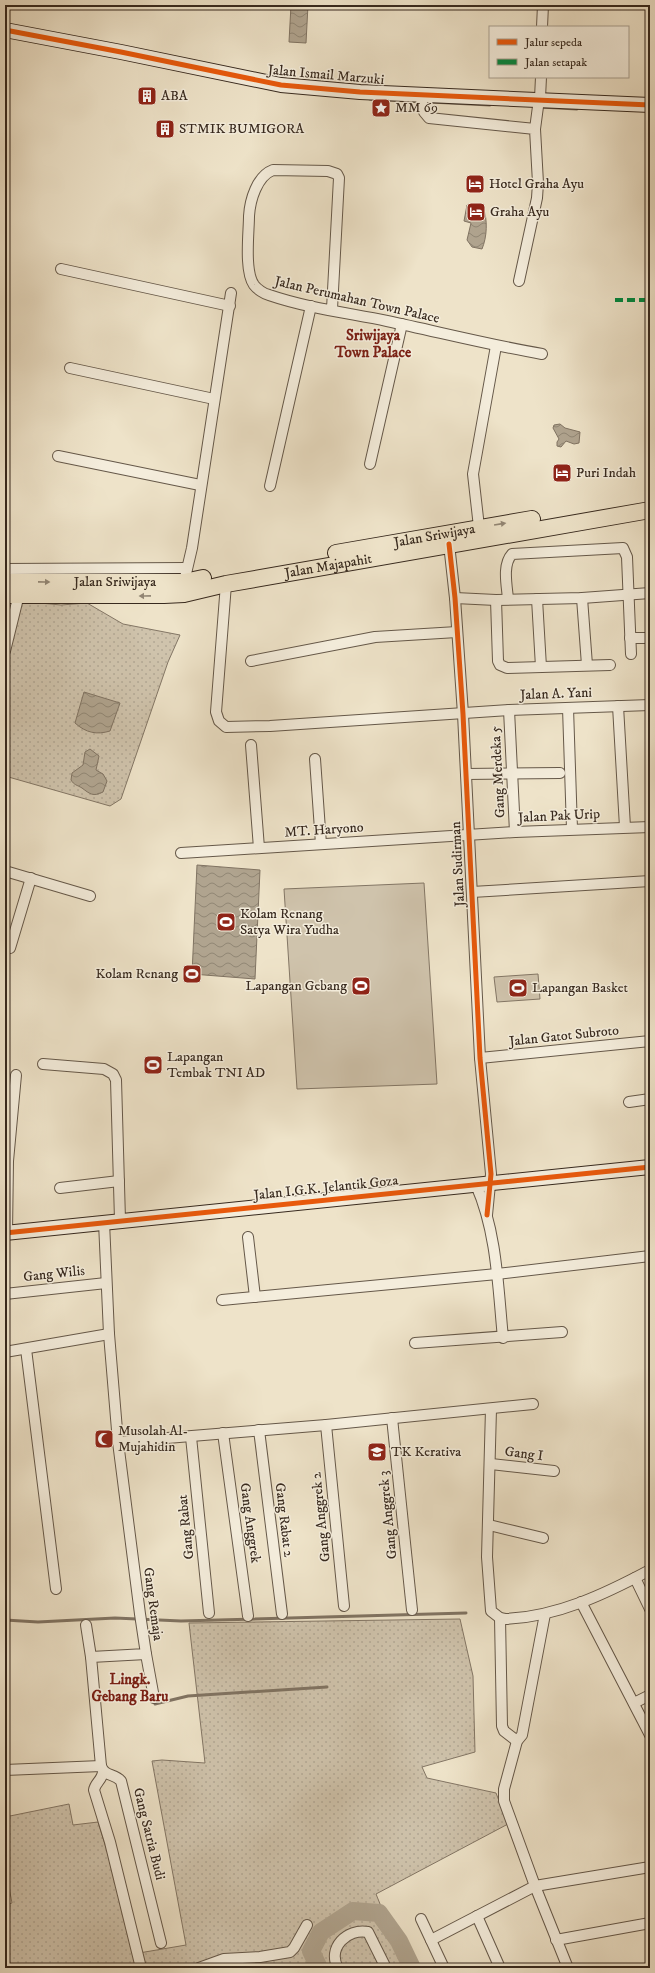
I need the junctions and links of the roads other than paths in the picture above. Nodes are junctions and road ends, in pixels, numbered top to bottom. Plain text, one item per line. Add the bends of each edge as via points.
1 (543, 5) edge
2 (542, 26) edge
3 (5, 30) edge
4 (540, 78) edge
5 (420, 97) junction
6 (539, 101) junction
7 (650, 104) edge
8 (535, 129) junction
9 (61, 269) dead end
10 (519, 281) dead end
11 (231, 293) dead end
12 (230, 306) junction
13 (311, 306) junction
14 (332, 309) junction
15 (402, 324) junction
16 (496, 346) junction
17 (542, 354) dead end
18 (70, 368) dead end
19 (214, 399) junction
20 (58, 456) dead end
21 (370, 464) dead end
22 (200, 485) junction
23 (270, 486) dead end
24 (650, 498) edge
25 (650, 510) edge
26 (479, 527) junction
27 (449, 544) junction
28 (342, 558) junction
29 (5, 569) edge
30 (185, 575) junction
31 (5, 582) edge
32 (226, 584) junction
33 (15, 591) edge
34 (650, 593) edge
35 (628, 594) junction
36 (455, 598) junction
37 (582, 598) junction
38 (508, 599) junction
39 (537, 599) junction
40 (496, 600) junction
41 (457, 632) junction
42 (630, 638) junction
43 (650, 638) edge
44 (5, 650) edge
45 (631, 654) dead end
46 (251, 661) dead end
47 (587, 665) junction
48 (610, 665) dead end
49 (541, 667) junction
50 (650, 705) edge
51 (618, 706) junction
52 (568, 708) junction
53 (509, 710) junction
54 (463, 714) junction
55 (251, 745) dead end
56 (316, 759) dead end
57 (513, 772) junction
58 (560, 773) dead end
59 (466, 774) junction
60 (625, 827) junction
61 (650, 827) edge
62 (572, 829) junction
63 (515, 832) junction
64 (470, 835) junction
65 (321, 844) junction
66 (259, 848) junction
67 (181, 853) dead end
68 (5, 871) edge
69 (32, 878) junction
70 (650, 882) edge
71 (472, 892) junction
72 (90, 896) dead end
73 (10, 948) dead end
74 (650, 1041) edge
75 (480, 1058) junction
76 (43, 1064) dead end
77 (16, 1075) dead end
78 (650, 1099) edge
79 (629, 1102) dead end
80 (650, 1167) edge
81 (119, 1181) junction
82 (491, 1183) junction
83 (476, 1185) junction
84 (60, 1188) dead end
85 (487, 1215) junction
86 (120, 1220) junction
87 (104, 1222) junction
88 (6, 1233) edge
89 (248, 1237) dead end
90 (650, 1256) edge
91 (497, 1274) junction
92 (106, 1283) junction
93 (5, 1294) edge
94 (255, 1297) junction
95 (222, 1300) dead end
96 (562, 1332) dead end
97 (109, 1334) junction
98 (503, 1338) junction
99 (415, 1343) dead end
100 (26, 1349) junction
101 (5, 1352) edge
102 (533, 1404) dead end
103 (491, 1409) junction
104 (392, 1418) junction
105 (326, 1425) junction
106 (259, 1430) junction
107 (223, 1433) junction
108 (191, 1437) junction
109 (118, 1442) junction
110 (491, 1464) junction
111 (554, 1471) dead end
112 (489, 1525) junction
113 (543, 1538) dead end
114 (650, 1570) edge
115 (635, 1578) junction
116 (56, 1589) dead end
117 (581, 1602) junction
118 (344, 1606) dead end
119 (650, 1609) edge
120 (412, 1610) dead end
121 (209, 1613) dead end
122 (547, 1613) junction
123 (282, 1614) dead end
124 (248, 1616) dead end
125 (500, 1618) junction
126 (86, 1625) dead end
127 (146, 1654) junction
128 (91, 1657) junction
129 (650, 1695) edge
130 (154, 1698) dead end
131 (634, 1703) junction
132 (650, 1735) edge
133 (517, 1741) junction
134 (102, 1769) junction
135 (5, 1770) edge
136 (650, 1867) edge
137 (535, 1886) junction
138 (477, 1916) junction
139 (421, 1919) dead end
140 (650, 1923) edge
141 (307, 1925) dead end
142 (431, 1940) junction
143 (556, 1940) junction
144 (161, 1943) dead end
145 (141, 1968) edge
146 (198, 1968) edge
147 (338, 1968) edge
148 (386, 1968) edge
149 (444, 1968) edge
150 (500, 1968) edge
151 (568, 1968) edge

1 - 2 street
3 - 5 street, Jalan Ismail Marzuki via 281,85
4 - 6 street
5 - 6 street, Jalan Ismail Marzuki
5 - 8 street via 424,112 429,118 436,120
6 - 7 street, Jalan Ismail Marzuki
6 - 8 street
8 - 10 street via 537,198
9 - 12 street
11 - 12 street
12 - 19 street
13 - 14 street, Jalan Perumahan Town Palace
13 - 14 street, Jalan Perumahan Town Palace via 267,295 255,286 252,280 249,265 250,204 264,176 273,170 333,172 339,178
13 - 23 street
14 - 15 street, Jalan Perumahan Town Palace
15 - 16 street, Jalan Perumahan Town Palace
15 - 21 street
16 - 17 street, Jalan Perumahan Town Palace
16 - 26 street via 473,474
18 - 19 street
19 - 22 street
20 - 22 street
22 - 30 street via 192,548
26 -> 24 main road, Jalan Sriwijaya
25 - 27 main road, Jalan Majapahit
26 - 28 main road, Jalan Sriwijaya
27 - 28 main road, Jalan Majapahit
27 - 36 street, Jalan Sudirman
28 - 30 main road, Jalan Sriwijaya
28 - 32 main road, Jalan Majapahit
29 - 30 street
33 -> 30 main road, Jalan Sriwijaya
31 - 33 main road, Jalan Sriwijaya
32 -> 33 main road, Jalan Majapahit via 164,596
32 - 54 street, Jalan A. Yani via 216,712 219,721 226,727
33 - 44 street
34 - 35 street
35 - 37 street
35 - 38 street via 626,551 616,547 512,554 506,566
35 - 42 street
36 - 40 street
36 - 41 street, Jalan Sudirman
37 - 39 street
37 - 47 street
38 - 39 street
38 - 40 street
39 - 49 street
40 - 49 street via 500,665 507,668
41 - 46 street via 375,637
41 - 54 street, Jalan Sudirman
42 - 43 street
42 - 45 street
47 - 48 street
47 - 49 street
50 - 51 street, Jalan A. Yani
51 - 52 street, Jalan A. Yani
51 - 60 street
52 - 53 street, Jalan A. Yani
52 - 62 street
53 - 54 street, Jalan A. Yani
53 - 57 street, Gang Merdeka 5
54 - 59 street, Jalan Sudirman
55 - 66 street
56 - 65 street
57 - 58 street
57 - 59 street
57 - 63 street, Gang Merdeka 5
59 - 64 street, Jalan Sudirman
60 - 61 street, Jalan Pak Urip
60 - 62 street, Jalan Pak Urip
62 - 63 street, Jalan Pak Urip
63 - 64 street, Jalan Pak Urip
64 - 65 street, MT. Haryono
64 - 71 street, Jalan Sudirman
65 - 66 street, MT. Haryono
66 - 67 street, MT. Haryono
68 - 69 street
69 - 72 street
69 - 73 street
70 - 71 street
71 - 75 street, Jalan Sudirman
74 - 75 street, Jalan Gatot Subroto
75 - 82 street, Jalan Sudirman
76 - 81 street via 104,1069 113,1074 116,1080
77 - 88 street via 8,1161
78 - 79 street
80 - 82 street, Jalan I.G.K. Jelantik Goza
81 - 84 street
81 - 86 street
82 - 83 street, Jalan I.G.K. Jelantik Goza
82 - 85 street, Jalan Sudirman
83 - 85 street
83 - 86 street, Jalan I.G.K. Jelantik Goza
85 - 91 street
86 - 87 street, Jalan I.G.K. Jelantik Goza
87 - 88 street, Jalan I.G.K. Jelantik Goza
87 - 92 street, Gang Remaja
89 - 94 street
90 - 91 street
91 - 94 street
91 - 98 street
92 - 93 street, Gang Wilis
92 - 97 street, Gang Remaja
94 - 95 street
96 - 98 street
97 - 100 street
97 - 109 street, Gang Remaja
98 - 99 street
100 - 101 street
100 - 116 street
102 - 103 street
103 - 104 street
103 - 110 street
104 - 105 street
104 - 120 street, Gang Anggrek 3
105 - 106 street
105 - 118 street, Gang Anggrek 2
106 - 107 street
106 - 123 street, Gang Rabat 2
107 - 108 street
107 - 124 street, Gang Anggrek
108 - 109 street
108 - 121 street, Gang Rabat
109 - 127 street, Gang Remaja
110 - 111 street, Gang I
110 - 112 street
112 - 113 street
112 - 125 street via 487,1557 490,1604 491,1612
114 - 115 street
115 - 117 street
115 - 119 street
117 - 122 street
117 - 131 street
122 - 125 street
122 - 133 street via 522,1734
125 - 133 street via 502,1726 504,1731
126 - 128 street
127 - 128 street, Gang Remaja
127 - 130 street
128 - 134 street
129 - 131 street
131 - 132 street
133 - 137 street via 504,1789 504,1801
134 - 135 street, Gang Satria Budi
134 - 144 street, Gang Satria Budi via 121,1781
134 - 145 street via 102,1777 94,1786 94,1790 110,1842
136 - 137 street
137 - 138 street
137 - 143 street
138 - 142 street
138 - 150 street
139 - 142 street
140 - 143 street
141 - 146 street via 290,1952 224,1959
142 - 149 street
143 - 151 street
147 - 148 street via 335,1952 347,1936 359,1930 368,1932

